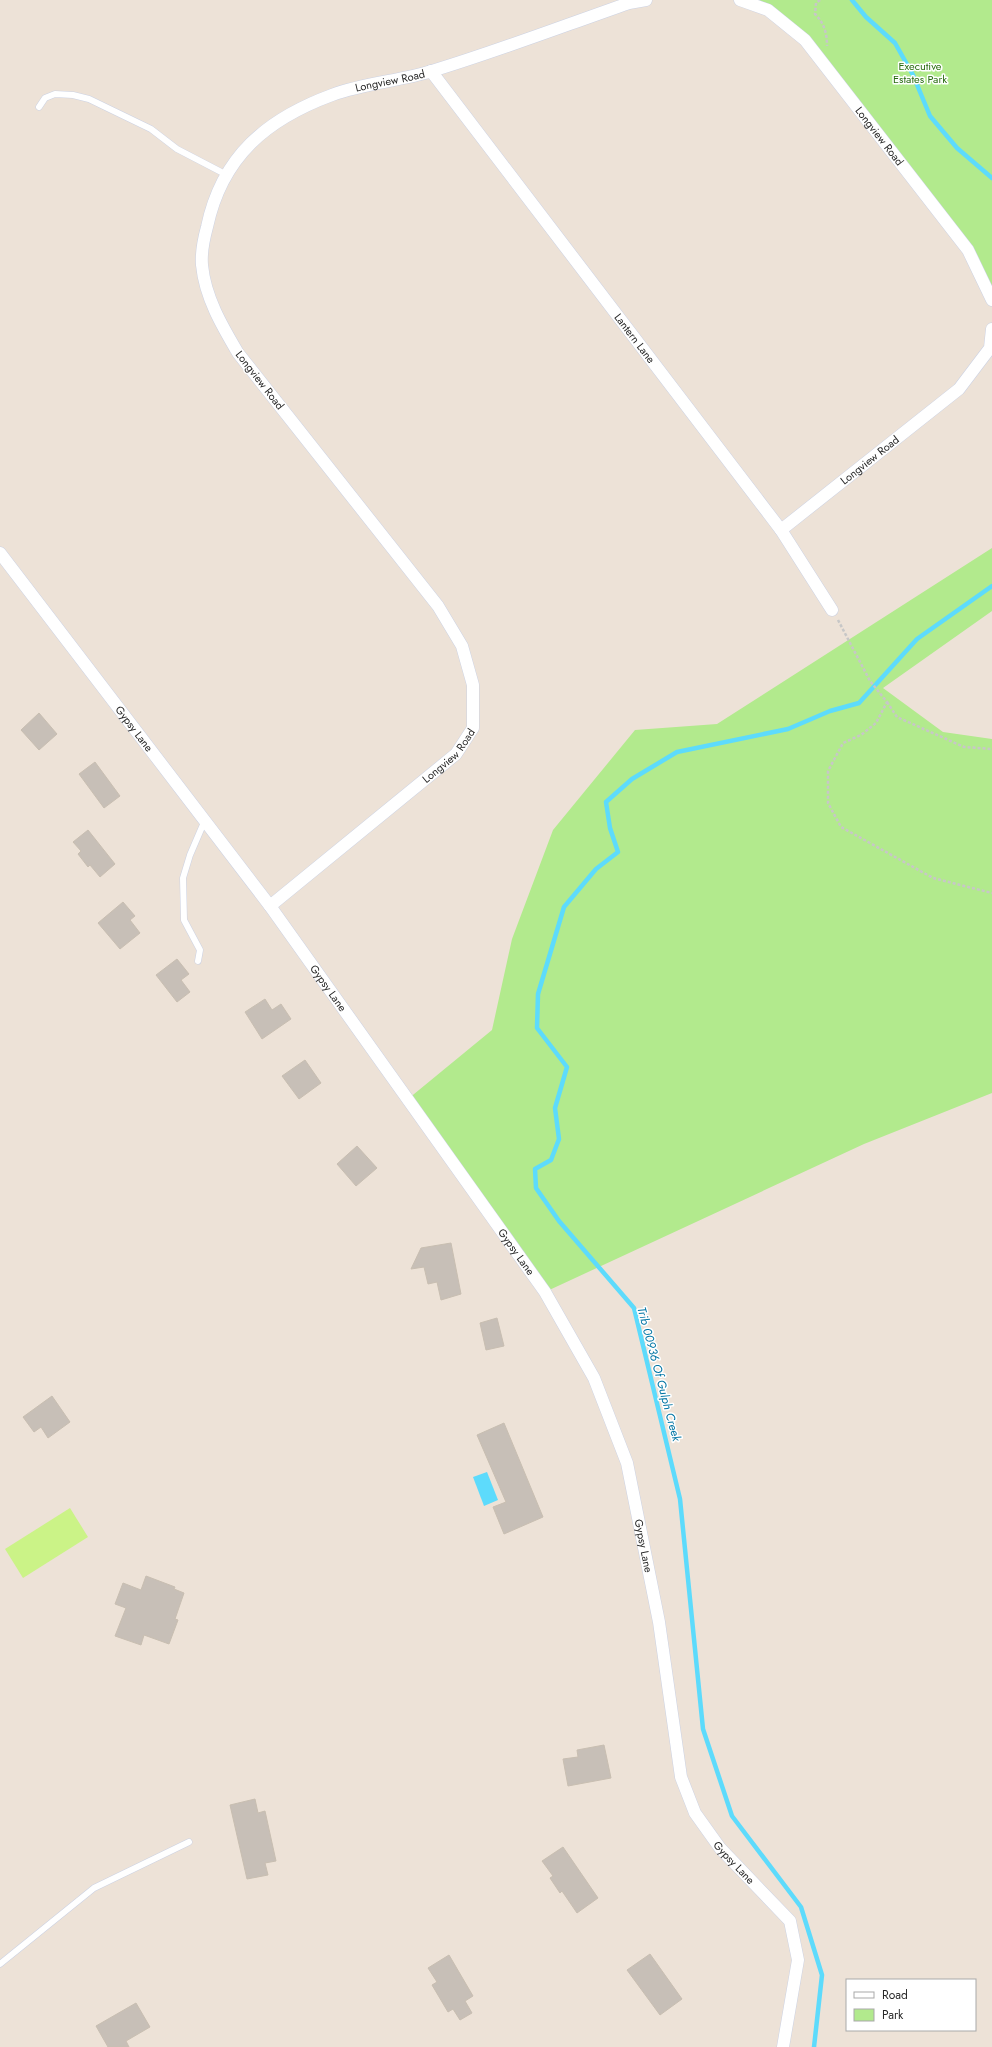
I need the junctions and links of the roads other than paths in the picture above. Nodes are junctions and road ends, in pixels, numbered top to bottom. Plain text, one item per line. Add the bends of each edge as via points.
1 (646, 0) edge
2 (740, 0) edge
3 (431, 71) junction
4 (39, 107) dead end
5 (227, 175) junction
6 (992, 300) edge
7 (992, 329) edge
8 (782, 530) junction
9 (0, 553) edge
10 (832, 610) road end
11 (205, 820) junction
12 (270, 906) junction
13 (198, 961) dead end
14 (189, 1842) dead end
15 (0, 1964) edge
16 (783, 2047) edge

1 - 3 street, Longview Road via 629,3
2 - 6 street, Longview Road via 768,10 805,40 968,250
3 - 5 street, Longview Road via 333,94 279,119 242,151
3 - 8 street, Lantern Lane
4 - 5 lane via 45,98 55,94 89,99 151,128 177,149
5 - 12 street, Longview Road via 211,209 202,264 214,309 238,353 438,606 462,646 473,685 474,728 456,754
7 - 8 street, Longview Road via 990,348 959,389
8 - 10 street, Lantern Lane
9 - 11 street, Gypsy Lane
11 - 12 street, Gypsy Lane
11 - 13 lane via 183,878 184,920 200,950
12 - 16 street, Gypsy Lane via 545,1292 594,1378 627,1463 659,1622 681,1777 695,1814 720,1848 790,1921 798,1960
14 - 15 lane via 94,1888

